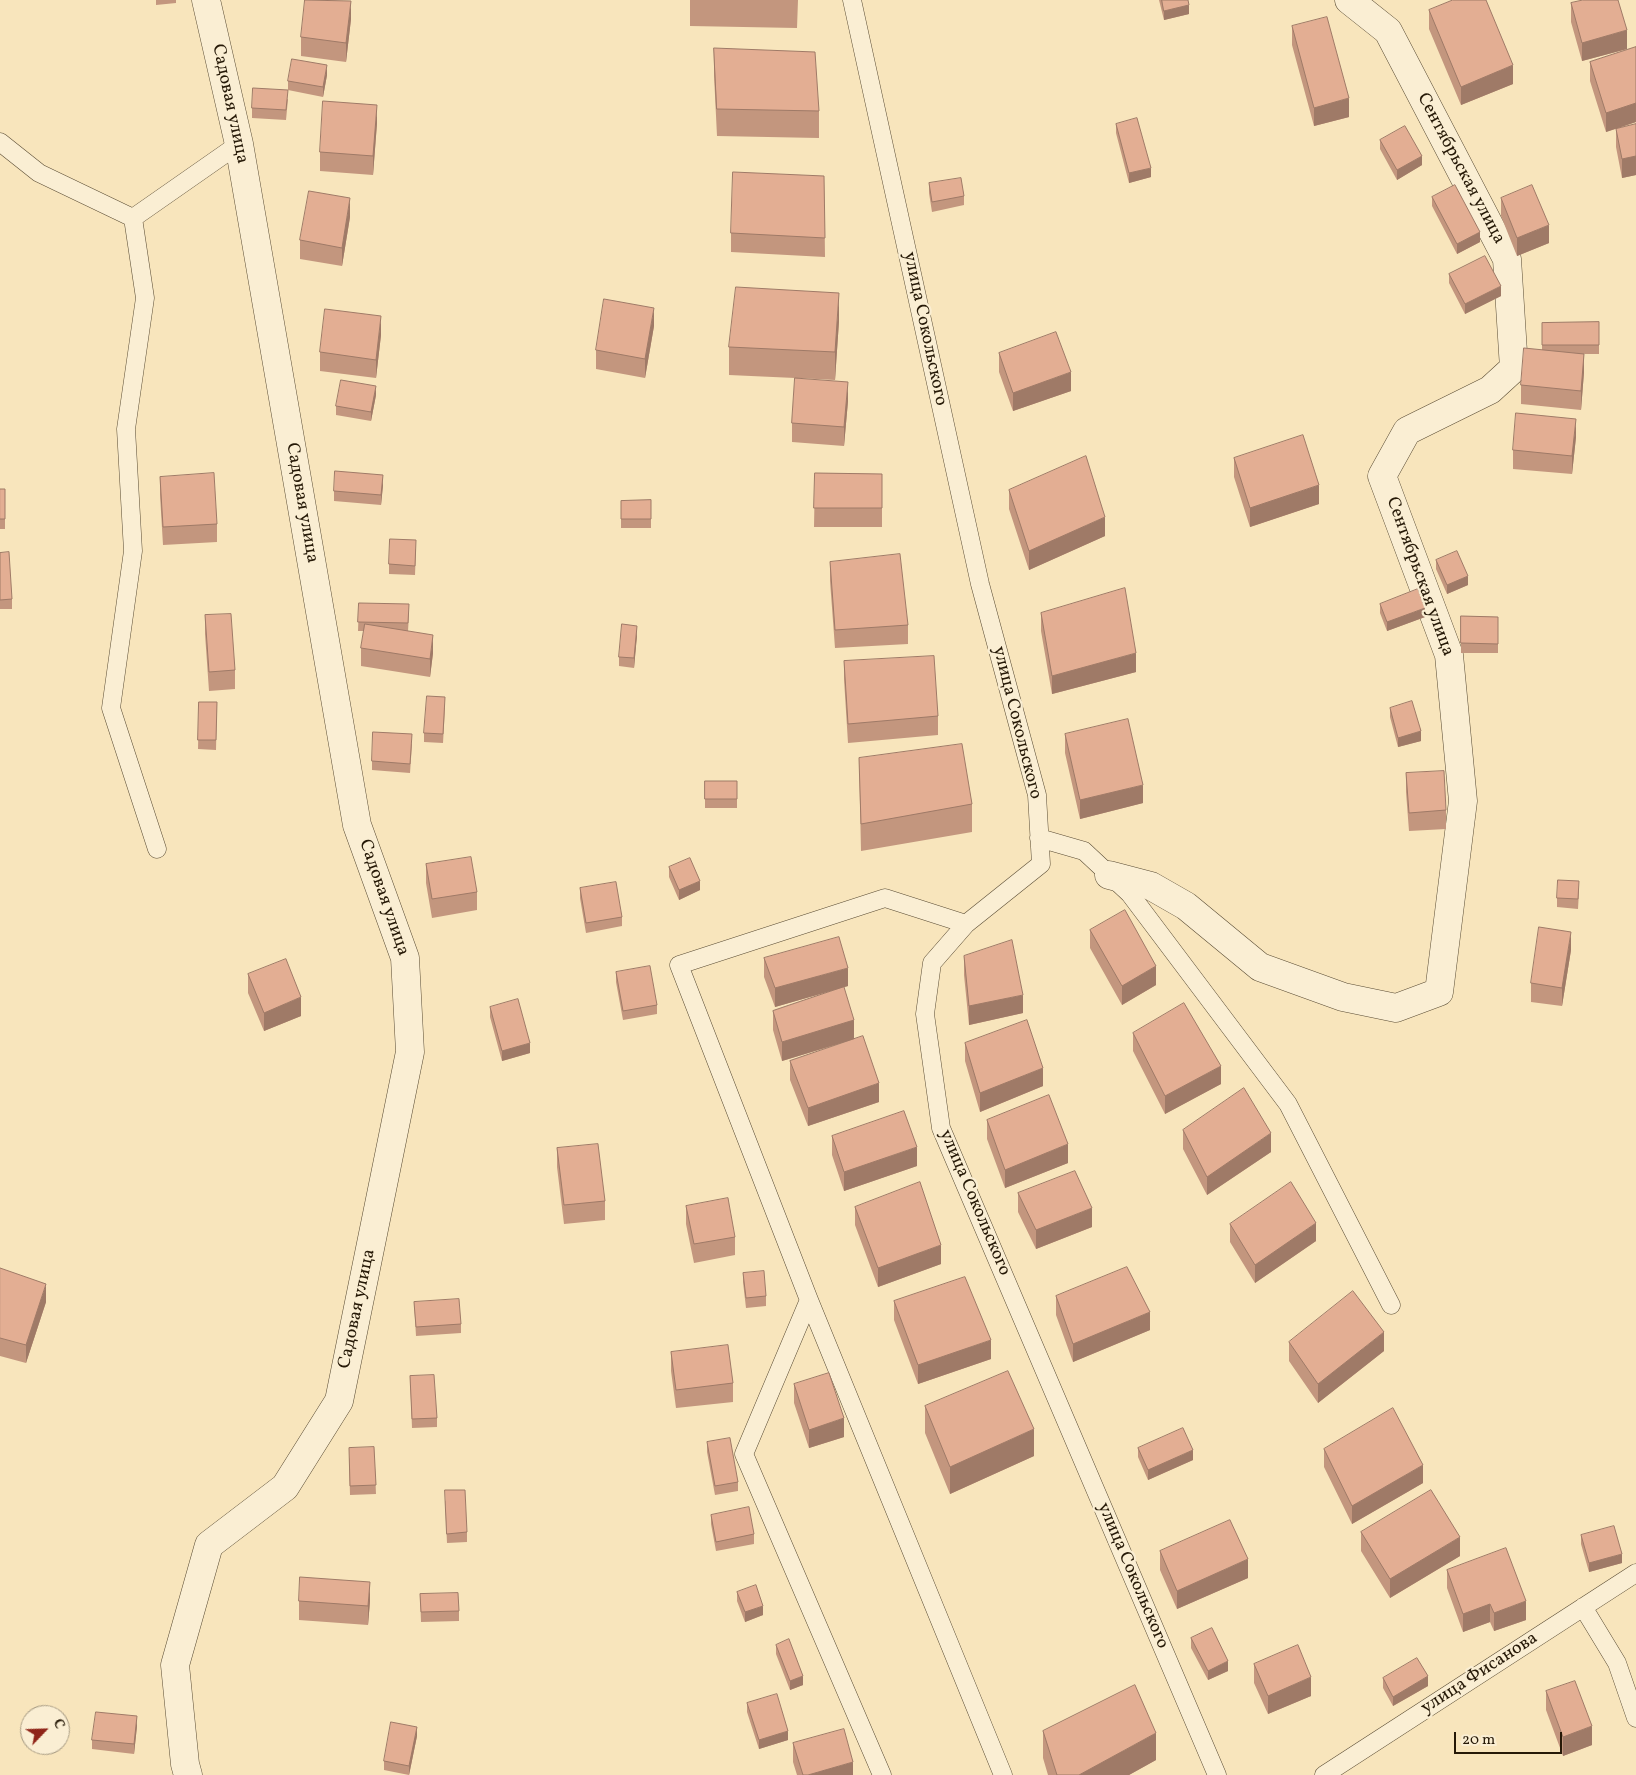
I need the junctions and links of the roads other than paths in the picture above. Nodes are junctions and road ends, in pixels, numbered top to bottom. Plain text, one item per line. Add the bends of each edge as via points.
1 (206, 0) edge
2 (852, 0) edge
3 (1349, 0) edge
4 (0, 142) edge
5 (239, 144) junction
6 (133, 218) junction
7 (1039, 838) junction
8 (157, 849) dead end
9 (1109, 875) junction
10 (966, 924) junction
11 (809, 1300) junction
12 (1391, 1305) dead end
13 (1636, 1573) edge
14 (1583, 1607) junction
15 (1636, 1718) edge
16 (188, 1775) edge
17 (882, 1775) edge
18 (1003, 1775) edge
19 (1217, 1775) edge
20 (1324, 1775) edge

1 - 5 street, Садовая улица
2 - 7 lane, улица Сокольского via 980,584 1037,795
3 - 9 street, Сентябрьская улица via 1388,31 1508,259 1514,368 1490,390 1407,431 1382,476 1449,654 1463,801 1439,992 1396,1008 1343,997 1260,967 1186,906 1152,886
4 - 6 lane via 39,174
5 - 6 lane
5 - 16 street, Садовая улица via 357,825 405,958 410,1052 339,1401 285,1488 209,1545 175,1665
6 - 8 lane via 145,298 126,430 133,551 111,708
7 - 9 lane via 1084,851
7 - 10 lane, улица Сокольского via 1040,864
9 - 12 lane via 1130,894 1288,1104
10 - 11 lane via 885,898 679,966
10 - 19 lane, улица Сокольского via 932,963 925,1014 941,1128
11 - 17 lane via 744,1454
11 - 18 lane
13 - 14 lane, улица Фисанова
14 - 15 lane via 1617,1663
14 - 20 lane, улица Фисанова

